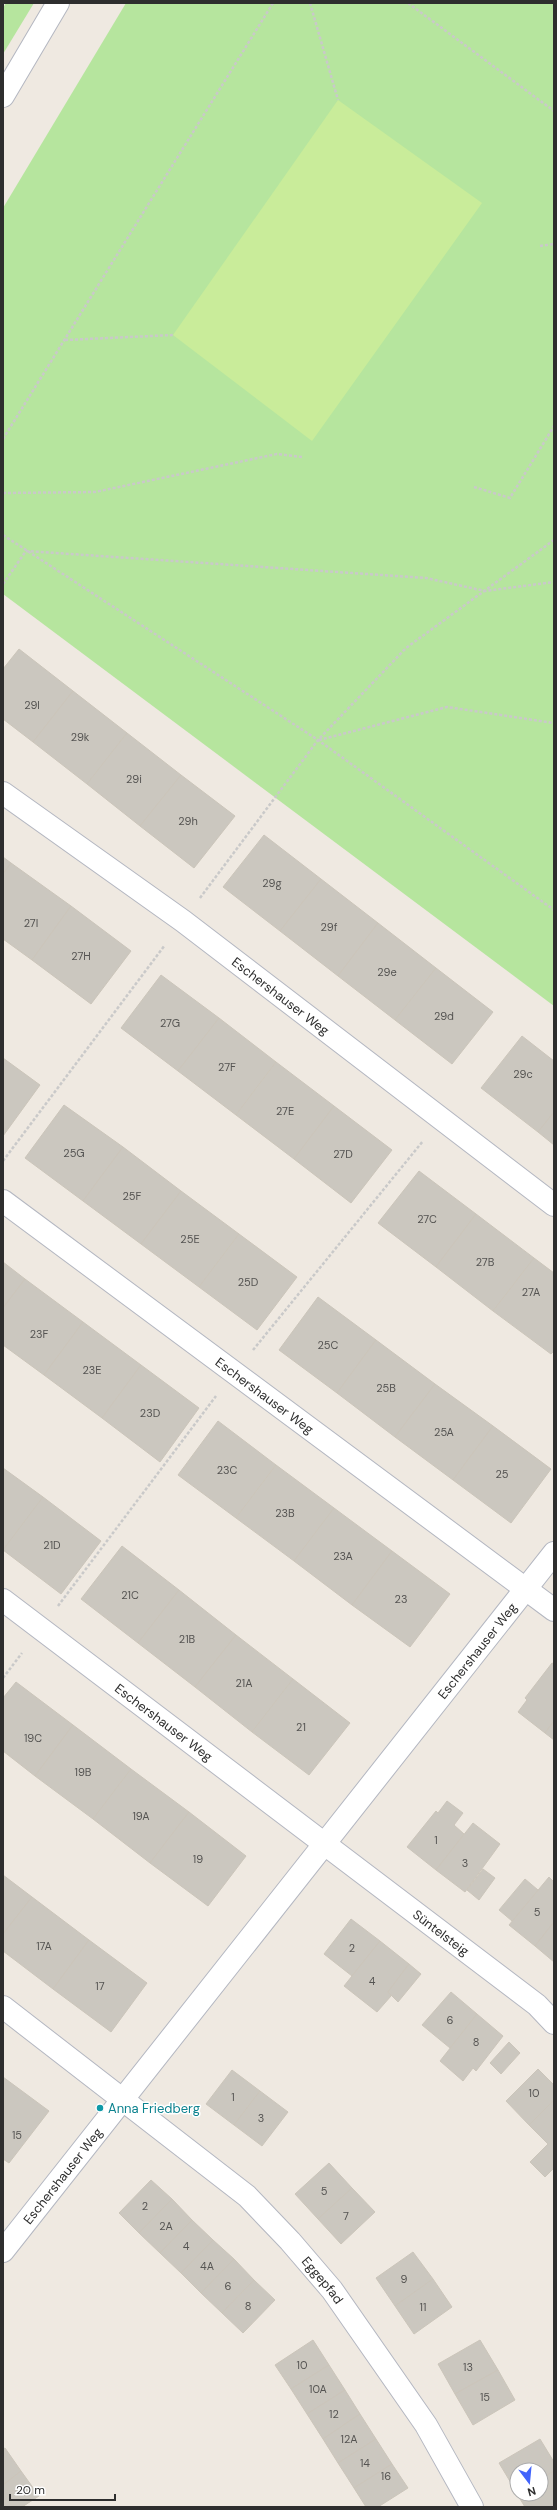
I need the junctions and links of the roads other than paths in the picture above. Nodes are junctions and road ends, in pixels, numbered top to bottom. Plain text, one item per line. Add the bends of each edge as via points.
1 (58, 3) edge
2 (3, 96) edge
3 (3, 793) edge
4 (3, 1201) edge
5 (554, 1205) edge
6 (554, 1553) edge
7 (526, 1590) junction
8 (3, 1600) edge
9 (554, 1610) edge
10 (325, 1844) junction
11 (3, 2007) edge
12 (554, 2023) edge
13 (121, 2100) junction
14 (3, 2251) edge
15 (472, 2507) edge

1 - 2 street
3 - 5 street, Eschershauser Weg via 183,920
4 - 7 street, Eschershauser Weg
6 - 7 street, Eschershauser Weg
7 - 9 street
7 - 10 street, Eschershauser Weg
8 - 10 street, Eschershauser Weg
10 - 12 street, Süntelsteig via 537,2005
10 - 13 street, Eschershauser Weg
11 - 13 street
13 - 14 street, Eschershauser Weg
13 - 15 street, Eggepfad via 247,2196 290,2241 332,2290 426,2425

